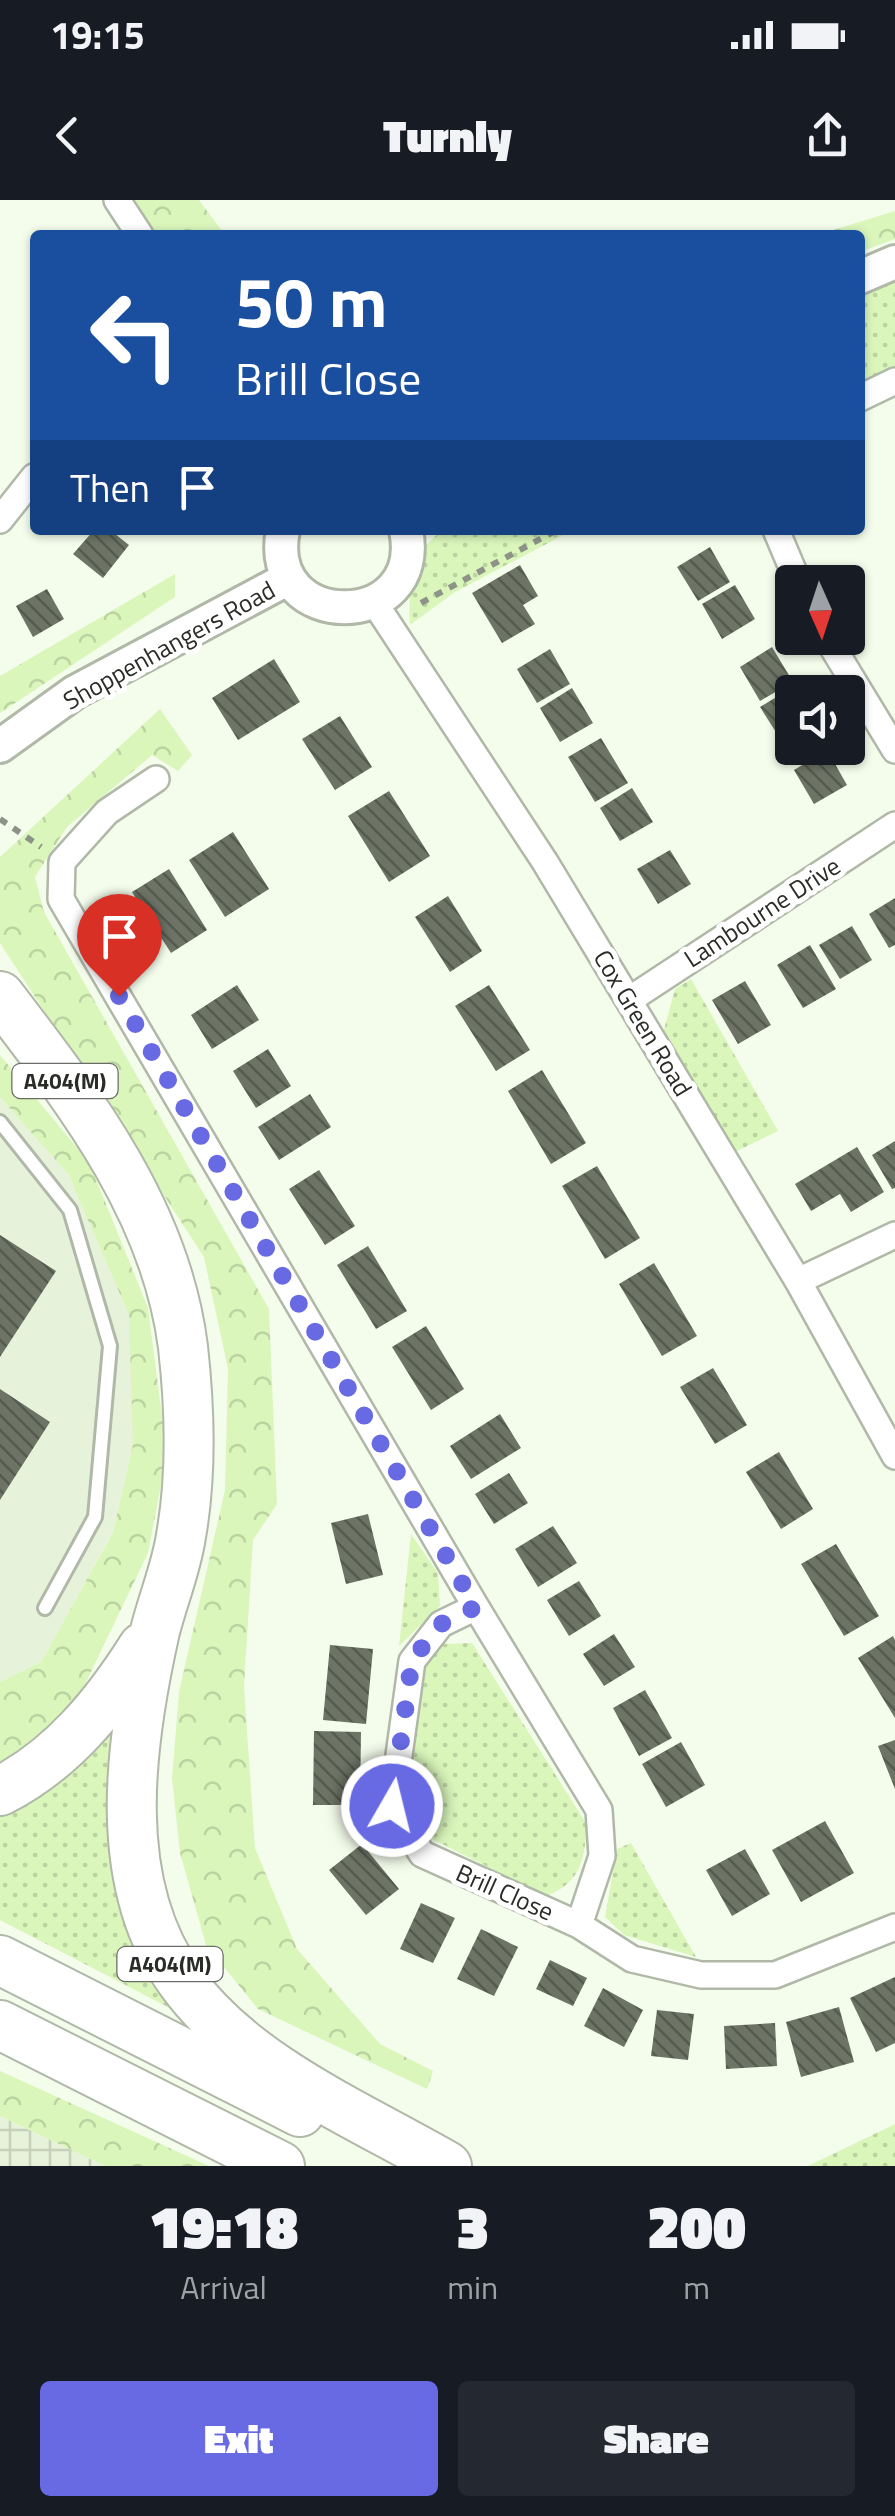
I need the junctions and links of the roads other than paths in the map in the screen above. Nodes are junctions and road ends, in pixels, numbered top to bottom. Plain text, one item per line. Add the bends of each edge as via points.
1 (117, 200) edge
2 (137, 230) edge
3 (895, 262) edge
4 (865, 275) edge
5 (895, 381) edge
6 (865, 396) edge
7 (30, 482) edge
8 (0, 520) edge
9 (283, 535) edge
10 (406, 535) edge
11 (778, 535) edge
12 (791, 565) edge
13 (289, 578) junction
14 (379, 612) junction
15 (838, 655) edge
16 (0, 746) edge
17 (895, 750) edge
18 (156, 779) dead end
19 (895, 825) edge
20 (0, 996) edge
21 (630, 1000) junction
22 (0, 1122) edge
23 (895, 1236) edge
24 (798, 1282) junction
25 (895, 1456) edge
26 (476, 1607) junction
27 (46, 1608) dead end
28 (156, 1627) junction
29 (0, 1791) edge
30 (579, 1925) junction
31 (895, 1927) edge
32 (0, 1960) edge
33 (0, 2025) edge
34 (280, 2166) edge
35 (415, 2166) edge
36 (447, 2166) edge

1 - 2 street
3 - 4 street
5 - 6 street
7 - 8 street
9 - 13 street
10 - 14 street via 402,574
11 - 12 street
13 - 14 street via 318,604
13 - 16 street, Shoppenhangers Road via 75,692
14 - 21 street, Cox Green Road
15 - 17 street
18 - 26 street, Brill Close via 107,812 62,862 61,899
19 - 21 street, Lambourne Drive
20 - 28 highway, A404(M) via 122,1171 161,1255 172,1298 189,1446 182,1535
21 - 24 street, Cox Green Road
22 - 27 lane via 70,1210 110,1346 96,1517
23 - 24 street
24 - 25 street, Cox Green Road
26 - 30 street, Brill Close via 599,1810 602,1856
26 - 30 street, Brill Close via 441,1624 412,1660 392,1806 422,1854
28 - 29 highway, A404(M) via 122,1681 54,1757
28 - 36 highway, A404(M) via 140,1706 133,1828 143,1895 166,1956 232,2035
30 - 31 street, Brill Close via 632,1959 701,1975 775,1975
32 - 35 highway, A404(M)
33 - 34 highway

